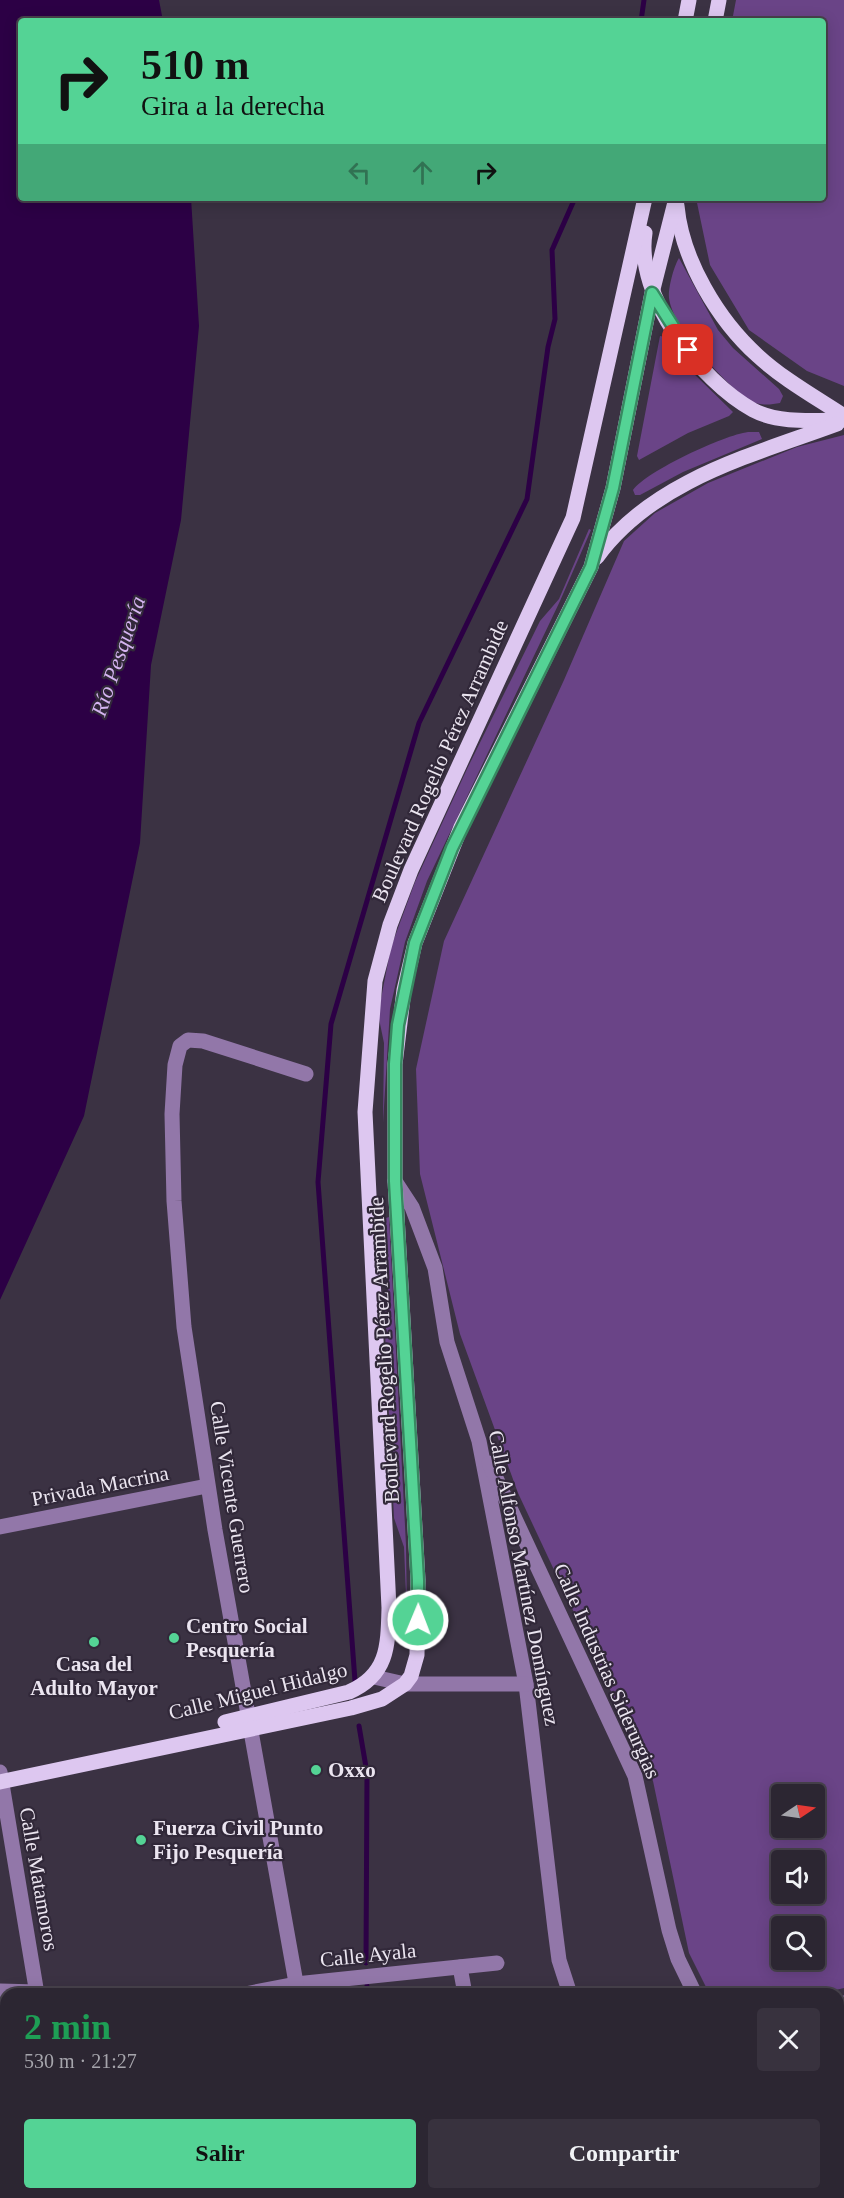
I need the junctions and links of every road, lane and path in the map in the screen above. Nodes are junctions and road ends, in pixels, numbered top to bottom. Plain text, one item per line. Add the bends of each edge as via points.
1 (719, 0) edge
2 (716, 18) edge
3 (644, 201) edge
4 (651, 201) edge
5 (675, 201) edge
6 (677, 201) edge
7 (652, 293) junction
8 (844, 419) edge
9 (591, 567) junction
10 (306, 1074) dead end
11 (367, 1181) junction
12 (395, 1181) junction
13 (479, 1441) junction
14 (207, 1486) junction
15 (0, 1527) edge
16 (374, 1677) junction
17 (405, 1684) junction
18 (526, 1684) junction
19 (251, 1722) junction
20 (0, 1774) edge
21 (0, 1782) edge
22 (497, 1963) dead end
23 (460, 1966) junction
24 (36, 1988) edge
25 (297, 1988) edge
26 (304, 1988) edge
27 (464, 1988) edge
28 (568, 1988) edge
29 (692, 1988) edge

1 - 2 main road
3 - 11 main road, Boulevard Rogelio Pérez Arrambide via 573,518 411,870 390,925 375,981 367,1067
4 - 7 main road via 644,260
5 - 7 main road, Boulevard Rogelio Pérez Arrambide
6 - 8 main road via 694,265 737,335 759,358
7 - 8 main road via 688,350 713,378 754,410 798,420
7 - 9 main road, Boulevard Rogelio Pérez Arrambide via 613,488
8 - 9 main road via 741,459 658,500 617,532
9 - 12 main road, Boulevard Rogelio Pérez Arrambide via 461,827 415,943 398,1025
10 - 14 street, Calle Vicente Guerrero via 203,1041 184,1042 175,1065 174,1201 184,1327
11 - 12 main road
11 - 16 main road, Boulevard Rogelio Pérez Arrambide via 389,1608 386,1649
12 - 13 street, Calle Alfonso Martínez Domínguez via 412,1207 435,1268 447,1342
12 - 17 main road, Boulevard Rogelio Pérez Arrambide via 418,1586 417,1655
13 - 18 street, Calle Alfonso Martínez Domínguez
13 - 29 street, Calle Industrias Siderurgias via 635,1776 669,1930
14 - 15 street, Privada Macrina
14 - 19 street, Calle Vicente Guerrero
16 - 17 street, Calle Miguel Hidalgo
16 - 19 main road, Calle Miguel Hidalgo via 350,1692
17 - 18 street, Calle Miguel Hidalgo
17 - 19 main road via 382,1699 351,1708
18 - 28 street, Calle Alfonso Martínez Domínguez via 556,1939
19 - 20 main road, Calle Miguel Hidalgo
19 - 21 main road
19 - 25 street, Calle Vicente Guerrero
20 - 21 street, Calle Matamoros
21 - 24 street, Calle Matamoros
22 - 23 street, Calle Ayala
23 - 26 street, Calle Ayala
23 - 27 street

